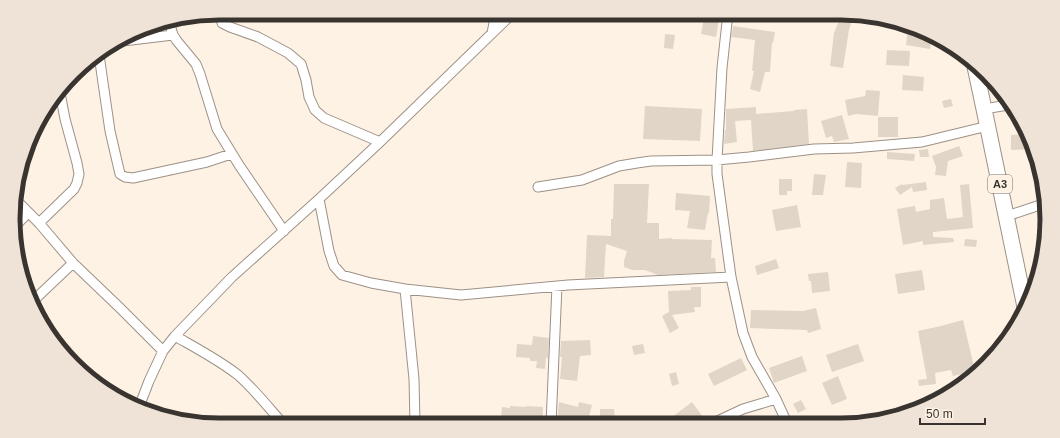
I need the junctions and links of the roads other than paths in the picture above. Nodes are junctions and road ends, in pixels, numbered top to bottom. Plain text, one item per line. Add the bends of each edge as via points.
1 (221, 20) edge
2 (495, 20) edge
3 (506, 20) edge
4 (727, 20) edge
5 (170, 26) edge
6 (492, 33) junction
7 (173, 35) junction
8 (134, 40) edge
9 (100, 60) edge
10 (976, 73) edge
11 (61, 98) edge
12 (1004, 106) edge
13 (984, 109) junction
14 (988, 126) junction
15 (380, 142) junction
16 (231, 154) junction
17 (717, 160) junction
18 (538, 188) dead end
19 (319, 199) junction
20 (20, 205) edge
21 (1040, 206) edge
22 (28, 213) junction
23 (1007, 216) junction
24 (20, 221) edge
25 (39, 223) junction
26 (284, 231) junction
27 (74, 263) junction
28 (731, 277) junction
29 (557, 286) junction
30 (405, 289) junction
31 (36, 298) edge
32 (1023, 298) edge
33 (175, 336) junction
34 (163, 351) junction
35 (776, 399) junction
36 (141, 402) edge
37 (278, 418) edge
38 (415, 418) edge
39 (551, 418) edge
40 (723, 418) edge
41 (785, 418) edge

1 - 15 street via 230,27 258,37 288,53 301,64 309,97 315,110 324,118
2 - 6 street
3 - 6 street
4 - 17 street
5 - 7 street
6 - 15 street
7 - 8 street
7 - 16 street via 196,64 217,129
9 - 16 street via 110,131 120,174 133,178 207,162
10 - 13 highway, A3
11 - 25 street via 78,163 78,183
12 - 13 street
13 - 14 highway, A3
14 - 17 street via 922,142 814,149
14 - 23 highway, A3
15 - 19 street
16 - 26 street
17 - 18 street via 637,163 619,166 582,180
17 - 28 street
19 - 26 street
19 - 30 street via 329,251 334,266 342,275
20 - 22 street
21 - 23 street
22 - 24 street
22 - 25 street
23 - 32 highway, A3
25 - 27 street
26 - 33 street via 232,277
27 - 31 street
27 - 34 street
28 - 29 street
28 - 35 street via 748,349
29 - 30 street via 461,295
29 - 39 street
30 - 38 street via 414,379
33 - 34 street
33 - 37 street via 238,375
34 - 36 street
35 - 40 street via 742,409
35 - 41 street

